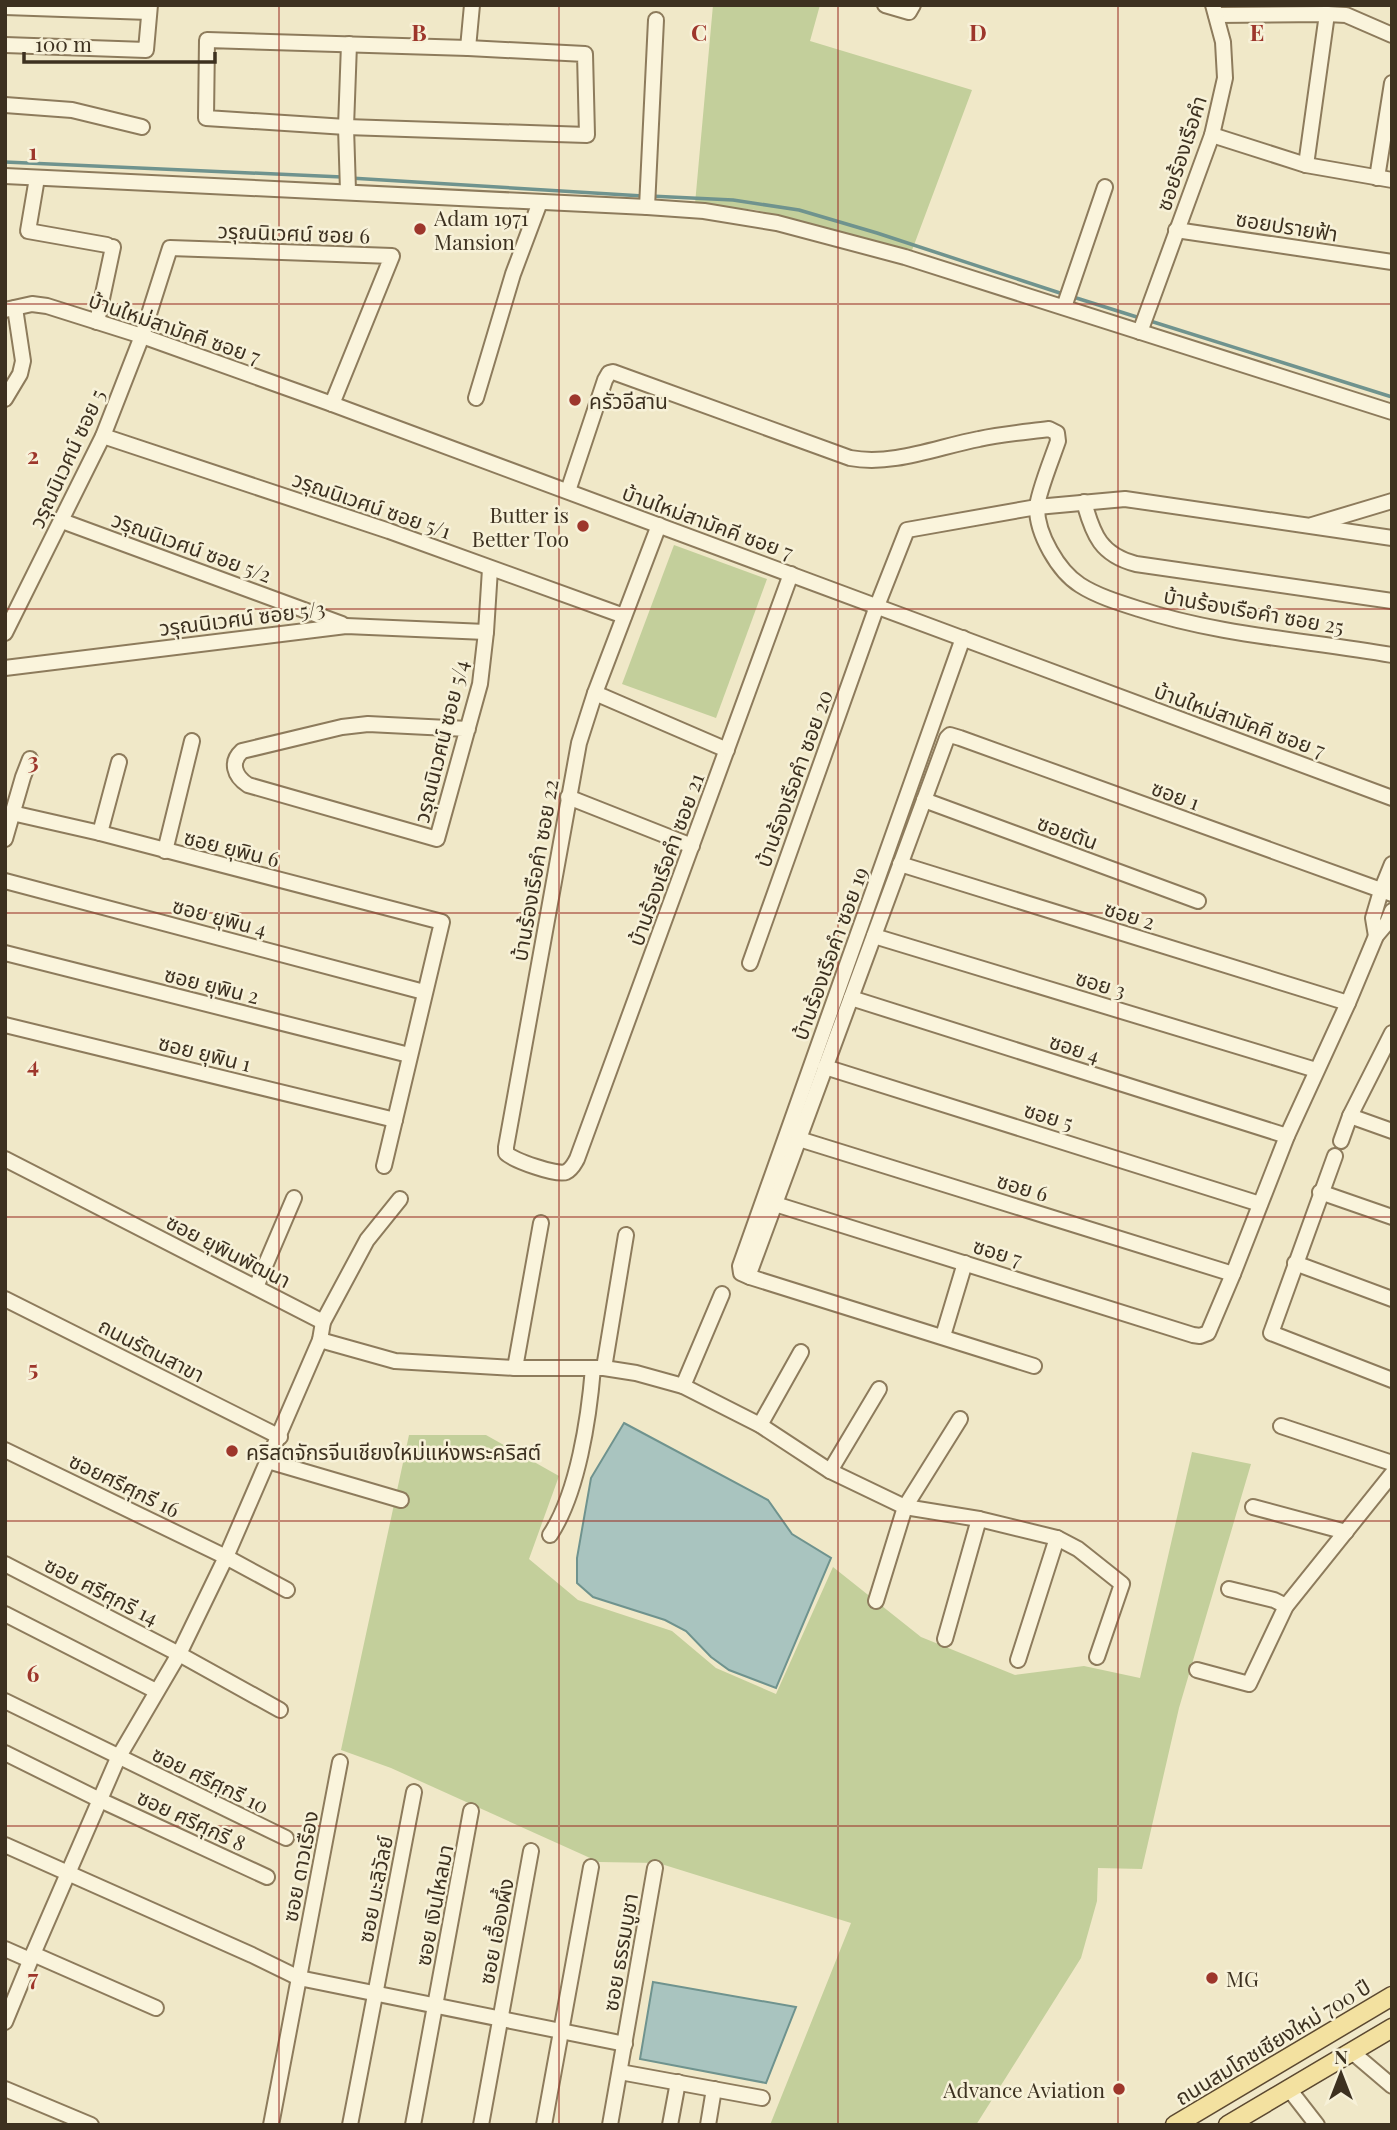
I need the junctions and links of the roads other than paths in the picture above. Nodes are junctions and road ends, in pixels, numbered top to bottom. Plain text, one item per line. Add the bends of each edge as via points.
1 (472, 5) edge
2 (885, 5) edge
3 (913, 5) edge
4 (5, 7) edge
5 (150, 8) edge
6 (1215, 10) edge
7 (1327, 13) junction
8 (656, 20) dead end
9 (1392, 35) edge
10 (349, 44) junction
11 (5, 45) edge
12 (468, 48) junction
13 (1392, 83) edge
14 (5, 105) edge
15 (142, 127) dead end
16 (346, 127) junction
17 (1212, 135) junction
18 (1306, 165) junction
19 (5, 176) edge
20 (37, 178) junction
21 (1385, 179) edge
22 (1105, 187) dead end
23 (348, 191) junction
24 (647, 200) junction
25 (540, 201) junction
26 (1177, 230) junction
27 (1392, 262) edge
28 (1067, 300) junction
29 (10, 309) edge
30 (97, 322) junction
31 (1143, 322) junction
32 (142, 336) junction
33 (5, 398) edge
34 (476, 398) dead end
35 (332, 404) junction
36 (1392, 412) edge
37 (103, 436) junction
38 (568, 491) junction
39 (1392, 501) edge
40 (1084, 502) junction
41 (1037, 507) junction
42 (62, 521) junction
43 (659, 525) junction
44 (1307, 526) junction
45 (1392, 538) edge
46 (490, 569) junction
47 (790, 574) junction
48 (1392, 601) edge
49 (877, 606) junction
50 (624, 616) junction
51 (346, 626) junction
52 (486, 632) junction
53 (5, 633) edge
54 (963, 638) junction
55 (1392, 655) edge
56 (5, 668) edge
57 (595, 693) junction
58 (468, 729) junction
59 (192, 741) dead end
60 (727, 750) junction
61 (30, 759) dead end
62 (119, 762) dead end
63 (568, 796) junction
64 (1392, 798) edge
65 (924, 800) junction
66 (12, 813) junction
67 (100, 833) junction
68 (5, 839) edge
69 (692, 846) junction
70 (165, 851) junction
71 (900, 864) junction
72 (1392, 864) edge
73 (5, 881) edge
74 (1386, 892) edge
75 (1198, 901) dead end
76 (1392, 911) edge
77 (874, 936) junction
78 (1376, 936) junction
79 (5, 953) edge
80 (750, 963) dead end
81 (424, 992) junction
82 (851, 998) junction
83 (1348, 1003) junction
84 (5, 1025) edge
85 (1390, 1041) edge
86 (409, 1055) junction
87 (825, 1067) junction
88 (1316, 1070) junction
89 (1350, 1116) junction
90 (395, 1120) junction
91 (1392, 1131) edge
92 (1287, 1136) junction
93 (799, 1139) junction
94 (1341, 1142) dead end
95 (1335, 1156) dead end
96 (5, 1158) edge
97 (577, 1158) joint
98 (384, 1166) dead end
99 (1320, 1192) junction
100 (294, 1198) dead end
101 (400, 1199) dead end
102 (1260, 1203) junction
103 (775, 1204) junction
104 (1392, 1217) edge
105 (541, 1223) dead end
106 (626, 1235) dead end
107 (965, 1263) junction
108 (1295, 1263) junction
109 (1233, 1274) junction
110 (750, 1277) junction
111 (256, 1287) junction
112 (722, 1294) dead end
113 (5, 1299) edge
114 (1392, 1299) edge
115 (323, 1322) junction
116 (943, 1336) junction
117 (320, 1340) junction
118 (800, 1352) dead end
119 (1034, 1366) dead end
120 (515, 1367) junction
121 (598, 1367) junction
122 (1392, 1380) edge
123 (683, 1386) junction
124 (879, 1389) dead end
125 (960, 1419) dead end
126 (760, 1425) junction
127 (1281, 1426) dead end
128 (280, 1437) junction
129 (5, 1450) edge
130 (268, 1461) junction
131 (1392, 1463) edge
132 (830, 1471) junction
133 (1392, 1474) edge
134 (401, 1500) dead end
135 (905, 1507) junction
136 (1253, 1507) dead end
137 (979, 1519) junction
138 (1346, 1532) junction
139 (551, 1535) dead end
140 (1057, 1538) junction
141 (226, 1556) junction
142 (5, 1564) edge
143 (1229, 1589) dead end
144 (287, 1590) dead end
145 (876, 1601) dead end
146 (1286, 1606) junction
147 (5, 1614) edge
148 (945, 1639) dead end
149 (179, 1654) junction
150 (1097, 1657) dead end
151 (1018, 1660) dead end
152 (1197, 1670) dead end
153 (156, 1691) junction
154 (5, 1701) edge
155 (280, 1710) dead end
156 (5, 1753) edge
157 (118, 1758) junction
158 (340, 1762) dead end
159 (414, 1792) dead end
160 (100, 1800) junction
161 (471, 1811) dead end
162 (286, 1838) dead end
163 (5, 1845) edge
164 (531, 1851) dead end
165 (591, 1867) dead end
166 (655, 1868) dead end
167 (68, 1873) junction
168 (267, 1877) dead end
169 (5, 1949) edge
170 (31, 1957) junction
171 (299, 1978) junction
172 (375, 1993) junction
173 (1392, 1996) edge
174 (435, 2006) junction
175 (156, 2008) dead end
176 (500, 2019) junction
177 (5, 2022) edge
178 (1392, 2028) edge
179 (561, 2031) junction
180 (625, 2044) junction
181 (1352, 2052) junction
182 (620, 2072) junction
183 (678, 2082) junction
184 (1392, 2086) edge
185 (5, 2089) edge
186 (714, 2089) junction
187 (1289, 2089) junction
188 (762, 2098) dead end
189 (91, 2125) edge
190 (271, 2125) edge
191 (350, 2125) edge
192 (413, 2125) edge
193 (481, 2125) edge
194 (544, 2125) edge
195 (610, 2125) edge
196 (670, 2125) edge
197 (708, 2125) edge
198 (1175, 2125) edge
199 (1228, 2125) edge
200 (1317, 2125) edge

1 - 12 street
2 - 3 street via 909,12
4 - 5 street
5 - 11 street via 146,50
6 - 7 street
6 - 17 street, ซอยร้องเรือคำ via 1225,78
7 - 9 street via 1346,15
7 - 18 street
8 - 24 street
10 - 12 street
10 - 16 street
10 - 16 street via 207,40 206,118
12 - 16 street via 585,54 587,135
13 - 21 street
14 - 15 street via 72,110
16 - 23 street
17 - 18 street
17 - 26 street, ซอยร้องเรือคำ
18 - 21 street
19 - 20 street
20 - 23 street
20 - 30 street via 28,230 110,246
22 - 28 street
23 - 25 street
24 - 25 street
24 - 28 street via 777,223
25 - 34 street
26 - 27 street, ซอยปรายฟ้า
26 - 31 street, ซอยร้องเรือคำ
28 - 31 street
29 - 30 street, บ้านใหม่สามัคคี ซอย 7 via 47,306
29 - 33 street via 23,361
30 - 32 street, บ้านใหม่สามัคคี ซอย 7
31 - 36 street
32 - 35 street, บ้านใหม่สามัคคี ซอย 7
32 - 35 street, วรุณนิเวศน์ ซอย 6 via 170,248 392,256
32 - 37 street, วรุณนิเวศน์ ซอย 5
35 - 38 street, บ้านใหม่สามัคคี ซอย 7
37 - 42 street, วรุณนิเวศน์ ซอย 5
37 - 46 street, วรุณนิเวศน์ ซอย 5/1
38 - 41 street via 605,380 610,373 617,373 863,461 898,458 981,438 1054,430 1058,441
38 - 43 street, บ้านใหม่สามัคคี ซอย 7
39 - 44 street
40 - 41 street
40 - 44 street via 1125,499
40 - 48 street via 1102,545 1123,560
41 - 49 street, บ้านร้องเรือคำ ซอย 20 via 907,530
41 - 55 street, บ้านร้องเรือคำ ซอย 25 via 1060,568 1079,585 1102,596 1166,618 1231,632
42 - 51 street, วรุณนิเวศน์ ซอย 5/2
42 - 53 street, วรุณนิเวศน์ ซอย 5
43 - 47 street, บ้านใหม่สามัคคี ซอย 7
43 - 50 street, บ้านร้องเรือคำ ซอย 22
44 - 45 street
46 - 50 street, วรุณนิเวศน์ ซอย 5/1
46 - 52 street, วรุณนิเวศน์ ซอย 5/4
47 - 49 street, บ้านใหม่สามัคคี ซอย 7
47 - 60 street, บ้านร้องเรือคำ ซอย 21
49 - 54 street, บ้านใหม่สามัคคี ซอย 7
49 - 80 street, บ้านร้องเรือคำ ซอย 20
50 - 57 street, บ้านร้องเรือคำ ซอย 22
51 - 52 street, วรุณนิเวศน์ ซอย 5/3
51 - 56 street, วรุณนิเวศน์ ซอย 5/3
52 - 58 street, วรุณนิเวศน์ ซอย 5/4 via 480,684
54 - 64 street, บ้านใหม่สามัคคี ซอย 7
54 - 110 street, บ้านร้องเรือคำ ซอย 19 via 740,1266 741,1273
57 - 60 street
57 - 63 street, บ้านร้องเรือคำ ซอย 22
58 - 58 street, วรุณนิเวศน์ ซอย 5/4 via 437,839 247,785 237,776 236,759 242,751 355,726
59 - 70 street
60 - 69 street, บ้านร้องเรือคำ ซอย 21
61 - 66 street
62 - 67 street
63 - 69 street
63 - 97 street, บ้านร้องเรือคำ ซอย 22 via 506,1153 560,1173 573,1167
65 - 71 street
65 - 74 street, ซอย 1 via 950,736
65 - 75 street, ซอยตัน
66 - 67 street, ซอย ยุพิน 6
66 - 68 street
67 - 70 street, ซอย ยุพิน 6
69 - 97 street, บ้านร้องเรือคำ ซอย 21
70 - 81 street, ซอย ยุพิน 6 via 442,922
71 - 77 street
71 - 83 street, ซอย 2
72 - 74 street
73 - 81 street, ซอย ยุพิน 4
74 - 78 street via 1373,918
76 - 78 street
77 - 82 street
77 - 88 street, ซอย 3
78 - 83 street
79 - 86 street, ซอย ยุพิน 2
81 - 86 street
82 - 87 street
82 - 92 street, ซอย 4
83 - 88 street
84 - 90 street, ซอย ยุพิน 1
85 - 89 street
86 - 90 street
87 - 93 street
87 - 102 street, ซอย 5
88 - 92 street
89 - 91 street
89 - 94 street
90 - 98 street
92 - 102 street
93 - 103 street
93 - 109 street, ซอย 6
95 - 99 street
96 - 111 street, ซอย ยุพินพัฒนา
99 - 104 street
99 - 108 street
100 - 111 street
101 - 115 street via 367,1240
102 - 109 street
103 - 107 street, ซอย 7
103 - 110 street
105 - 120 street
106 - 121 street
107 - 109 street, ซอย 7 via 1200,1336 1208,1333
107 - 116 street
108 - 114 street
108 - 122 street via 1271,1333
110 - 116 street
111 - 115 street, ซอย ยุพินพัฒนา
112 - 123 street
113 - 128 street, ถนนรัตนสาขา
115 - 117 street
116 - 119 street
117 - 120 street via 395,1361
117 - 128 street
118 - 126 street
120 - 121 street
121 - 123 street
121 - 139 street via 571,1491
123 - 126 street
124 - 132 street
125 - 135 street
126 - 132 street
127 - 131 street
128 - 130 street
129 - 141 street, ซอยศรีศุกรี 16
130 - 134 street
130 - 141 street
132 - 135 street
133 - 138 street
135 - 137 street
135 - 145 street
136 - 138 street
137 - 140 street
137 - 148 street
138 - 146 street
140 - 150 street via 1122,1584
140 - 151 street
141 - 144 street, ซอยศรีศุกรี 16
141 - 149 street
142 - 149 street, ซอย ศรีศุกรี 14
143 - 146 street
146 - 152 street via 1250,1684
147 - 153 street
149 - 153 street
149 - 155 street, ซอย ศรีศุกรี 14
153 - 157 street
154 - 157 street, ซอย ศรีศุกรี 10
156 - 160 street, ซอย ศรีศุกรี 8
157 - 160 street
157 - 162 street, ซอย ศรีศุกรี 10
158 - 171 street, ซอย ดาวเรือง
159 - 172 street, ซอย มะลิวัลย์
160 - 167 street
160 - 168 street, ซอย ศรีศุกรี 8
161 - 174 street, ซอย เงินไหลมา
163 - 167 street
164 - 176 street, ซอย เอื้องผึ้ง
165 - 179 street
166 - 180 street, ซอย ธรรมบูชา
167 - 170 street
167 - 171 street
169 - 170 street
170 - 175 street
170 - 177 street
171 - 172 street
171 - 190 street, ซอย ดาวเรือง
172 - 174 street
172 - 191 street, ซอย มะลิวัลย์
173 - 198 main road, ถนนสมโภชเชียงใหม่ 700 ปี
174 - 176 street
174 - 192 street, ซอย เงินไหลมา
176 - 179 street
176 - 193 street, ซอย เอื้องผึ้ง
178 - 181 main road
179 - 180 street
179 - 194 street
180 - 182 street, ซอย ธรรมบูชา
181 - 184 street
181 - 187 main road
182 - 183 street
182 - 195 street, ซอย ธรรมบูชา
183 - 186 street
183 - 196 street
185 - 189 street
186 - 188 street
186 - 197 street
187 - 199 main road
187 - 200 street

